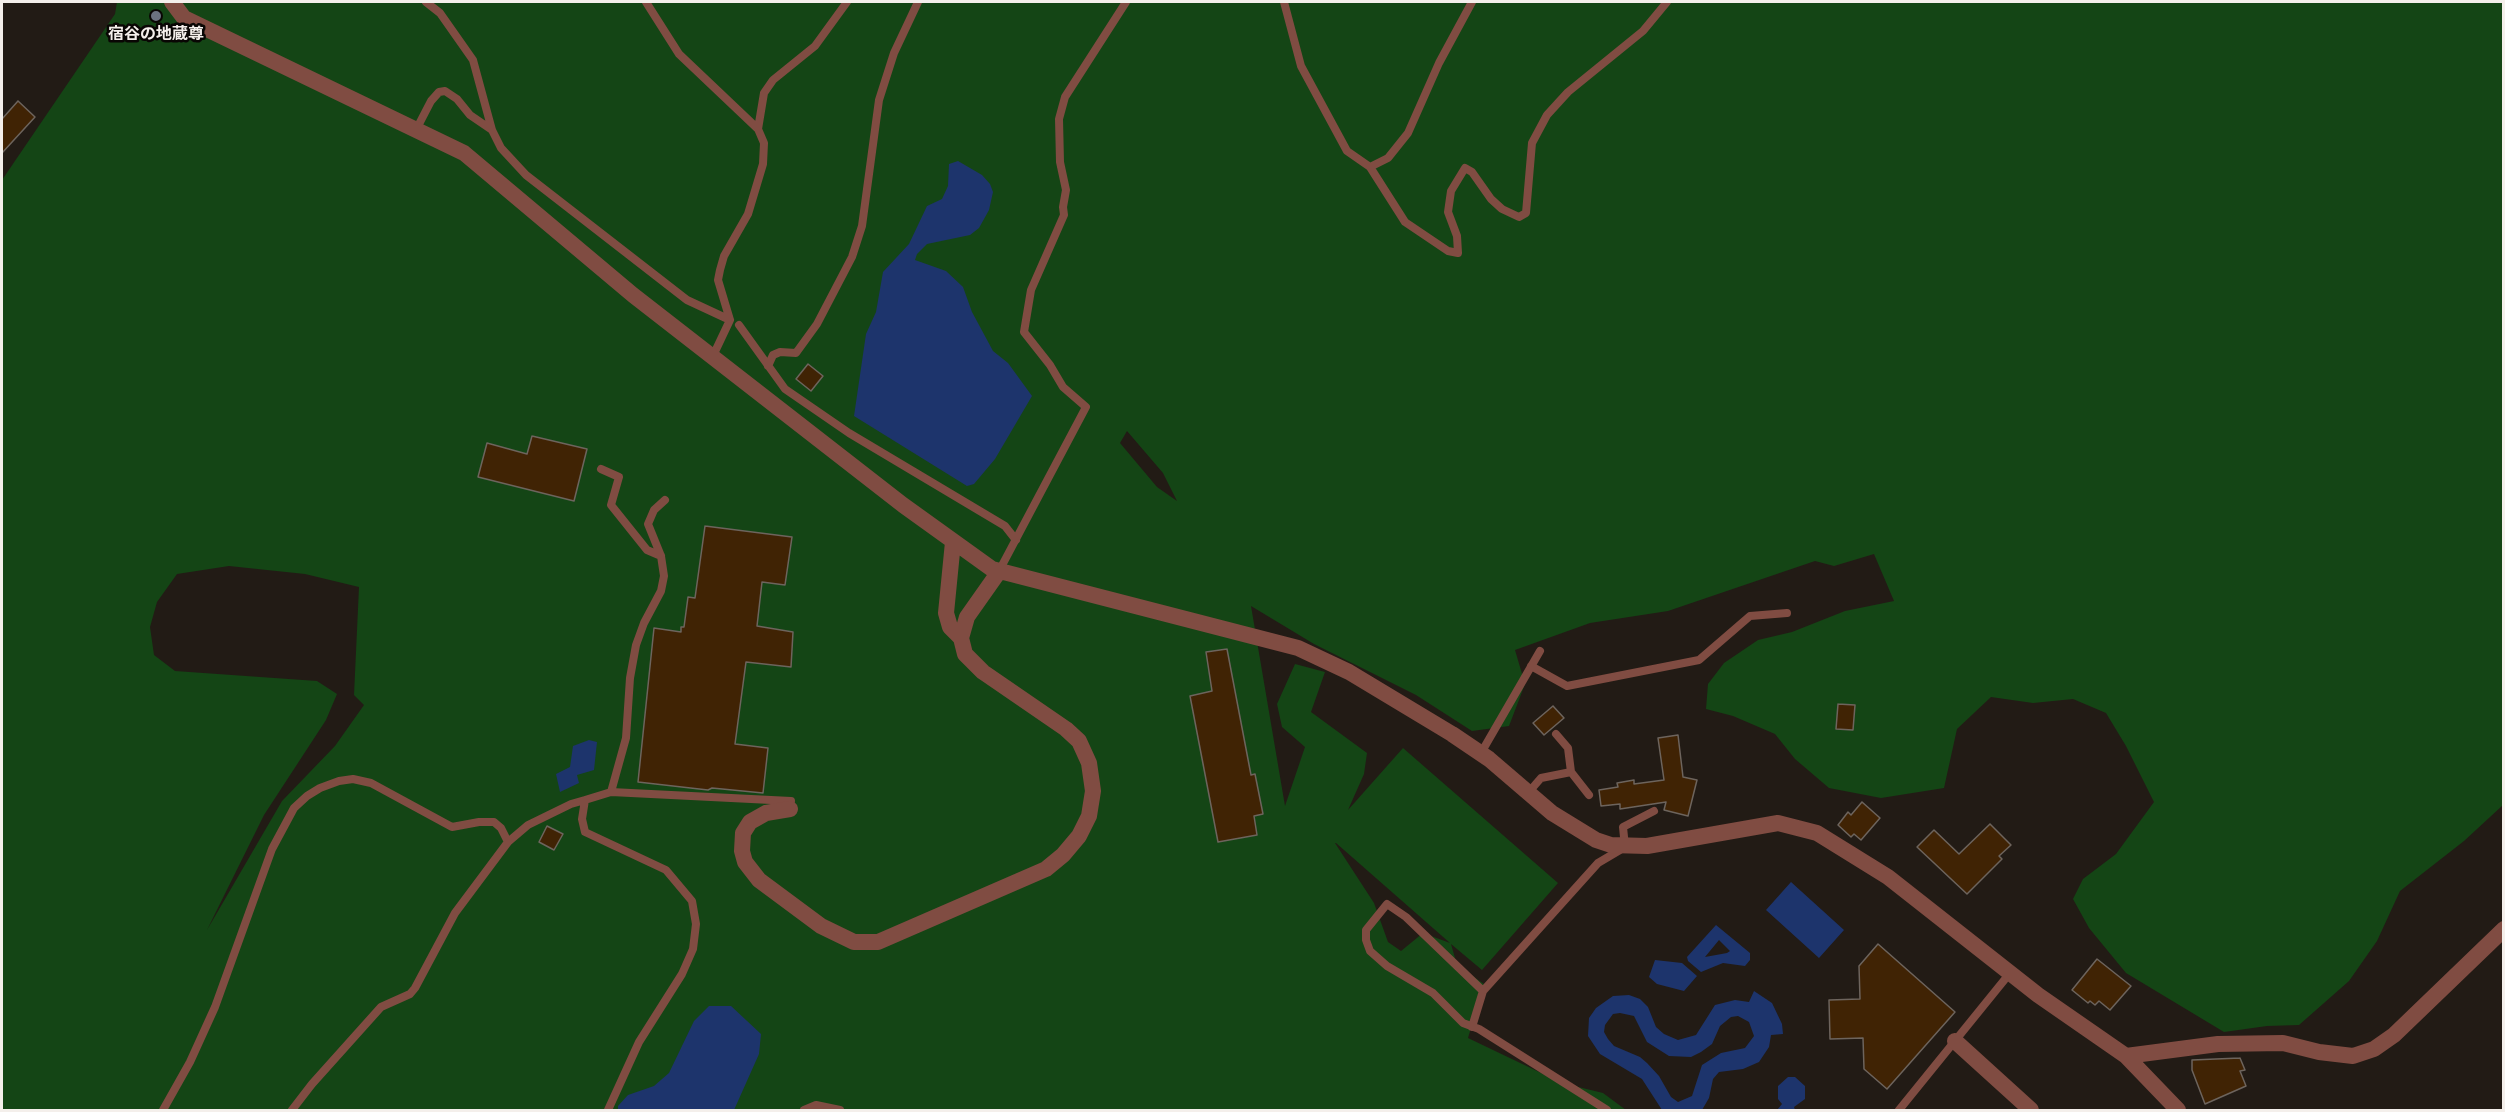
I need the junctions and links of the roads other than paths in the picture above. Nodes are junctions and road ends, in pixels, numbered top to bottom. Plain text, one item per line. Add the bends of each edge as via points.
1 (172, 2) edge
2 (426, 2) edge
3 (646, 2) edge
4 (847, 2) edge
5 (918, 2) edge
6 (1126, 2) edge
7 (1284, 2) edge
8 (1472, 2) edge
9 (1667, 2) edge
10 (417, 128) junction
11 (758, 129) junction
12 (492, 130) junction
13 (1370, 168) junction
14 (730, 320) junction
15 (739, 325) dead end
16 (712, 358) junction
17 (768, 366) junction
18 (602, 469) dead end
19 (665, 500) dead end
20 (1016, 540) junction
21 (953, 542) junction
22 (660, 556) junction
23 (998, 573) junction
24 (1786, 613) dead end
25 (961, 638) junction
26 (1540, 651) dead end
27 (1531, 666) junction
28 (1556, 734) dead end
29 (1481, 753) junction
30 (1571, 772) junction
31 (611, 792) junction
32 (1528, 794) junction
33 (1589, 795) dead end
34 (585, 801) junction
35 (791, 805) joint
36 (1654, 811) dead end
37 (508, 842) junction
38 (1625, 847) junction
39 (2500, 938) edge
40 (2010, 973) junction
41 (1483, 992) junction
42 (1472, 1027) junction
43 (1955, 1041) junction
44 (2126, 1056) junction
45 (163, 1110) edge
46 (292, 1110) edge
47 (608, 1110) edge
48 (804, 1110) edge
49 (840, 1110) edge
50 (1607, 1110) edge
51 (1899, 1110) edge
52 (2031, 1110) edge
53 (2178, 1110) edge

1 - 10 street via 184,18
2 - 12 lane via 440,13 473,60
3 - 11 lane via 679,54
4 - 11 lane via 815,46 773,80 764,93
5 - 17 lane via 894,53 879,100 862,226 852,257 817,324 796,354 780,352 773,355
6 - 20 lane via 1065,97 1059,119 1060,162 1066,190 1064,215 1034,282 1024,332 1063,387 1086,407
7 - 13 lane via 1301,66 1347,151
8 - 13 lane via 1408,133 1388,158
9 - 13 lane via 1643,31 1568,92 1547,115 1532,143 1526,213 1519,217 1502,209 1465,168 1451,191 1448,212 1457,236 1458,253 1448,251 1405,222
10 - 12 lane via 431,101 445,91
10 - 16 street via 464,153
11 - 14 lane via 764,143 763,164 748,214 724,256 718,280
12 - 14 lane via 501,148 526,175 687,300
14 - 16 lane
15 - 17 lane
16 - 21 street
17 - 20 lane via 785,389 812,408 1005,526
18 - 22 lane via 619,477 611,505 647,550
19 - 22 lane via 654,510 648,524
20 - 23 lane
21 - 23 street
21 - 25 street via 946,614 950,627
22 - 31 lane via 662,591 636,645 626,738
23 - 25 street via 967,617
23 - 29 street via 1298,648 1349,672
24 - 27 lane via 1750,616 1699,660 1567,686
25 - 35 street via 965,654 982,672 1079,741 1093,791 1089,816 1063,855 1046,869 878,942 854,942 821,926 759,880 745,862 743,833 750,822
26 - 27 lane
27 - 29 lane
28 - 30 lane via 1568,748
29 - 32 street
30 - 32 lane via 1541,778
30 - 33 lane
31 - 34 lane
31 - 35 lane
32 - 38 street via 1596,840
34 - 37 lane via 528,825
34 - 47 lane via 585,832 666,870 692,901 696,924 693,949 682,974 639,1042
36 - 38 lane via 1623,827
37 - 45 lane via 494,822 452,827 371,783 339,781 308,796 294,808 272,849 215,1007
37 - 46 lane via 455,913 415,988 381,1007
38 - 40 street via 1778,823 1800,827 1835,841 1888,877
38 - 41 lane via 1598,863
39 - 44 street via 2394,1035 2374,1049 2353,1056 2283,1043 2218,1044
40 - 43 lane
40 - 44 street
41 - 42 lane
41 - 42 lane via 1406,917 1387,904 1366,930 1370,951 1387,966 1433,993
42 - 50 lane
43 - 51 lane
43 - 52 street
44 - 53 street
48 - 49 lane via 816,1105

